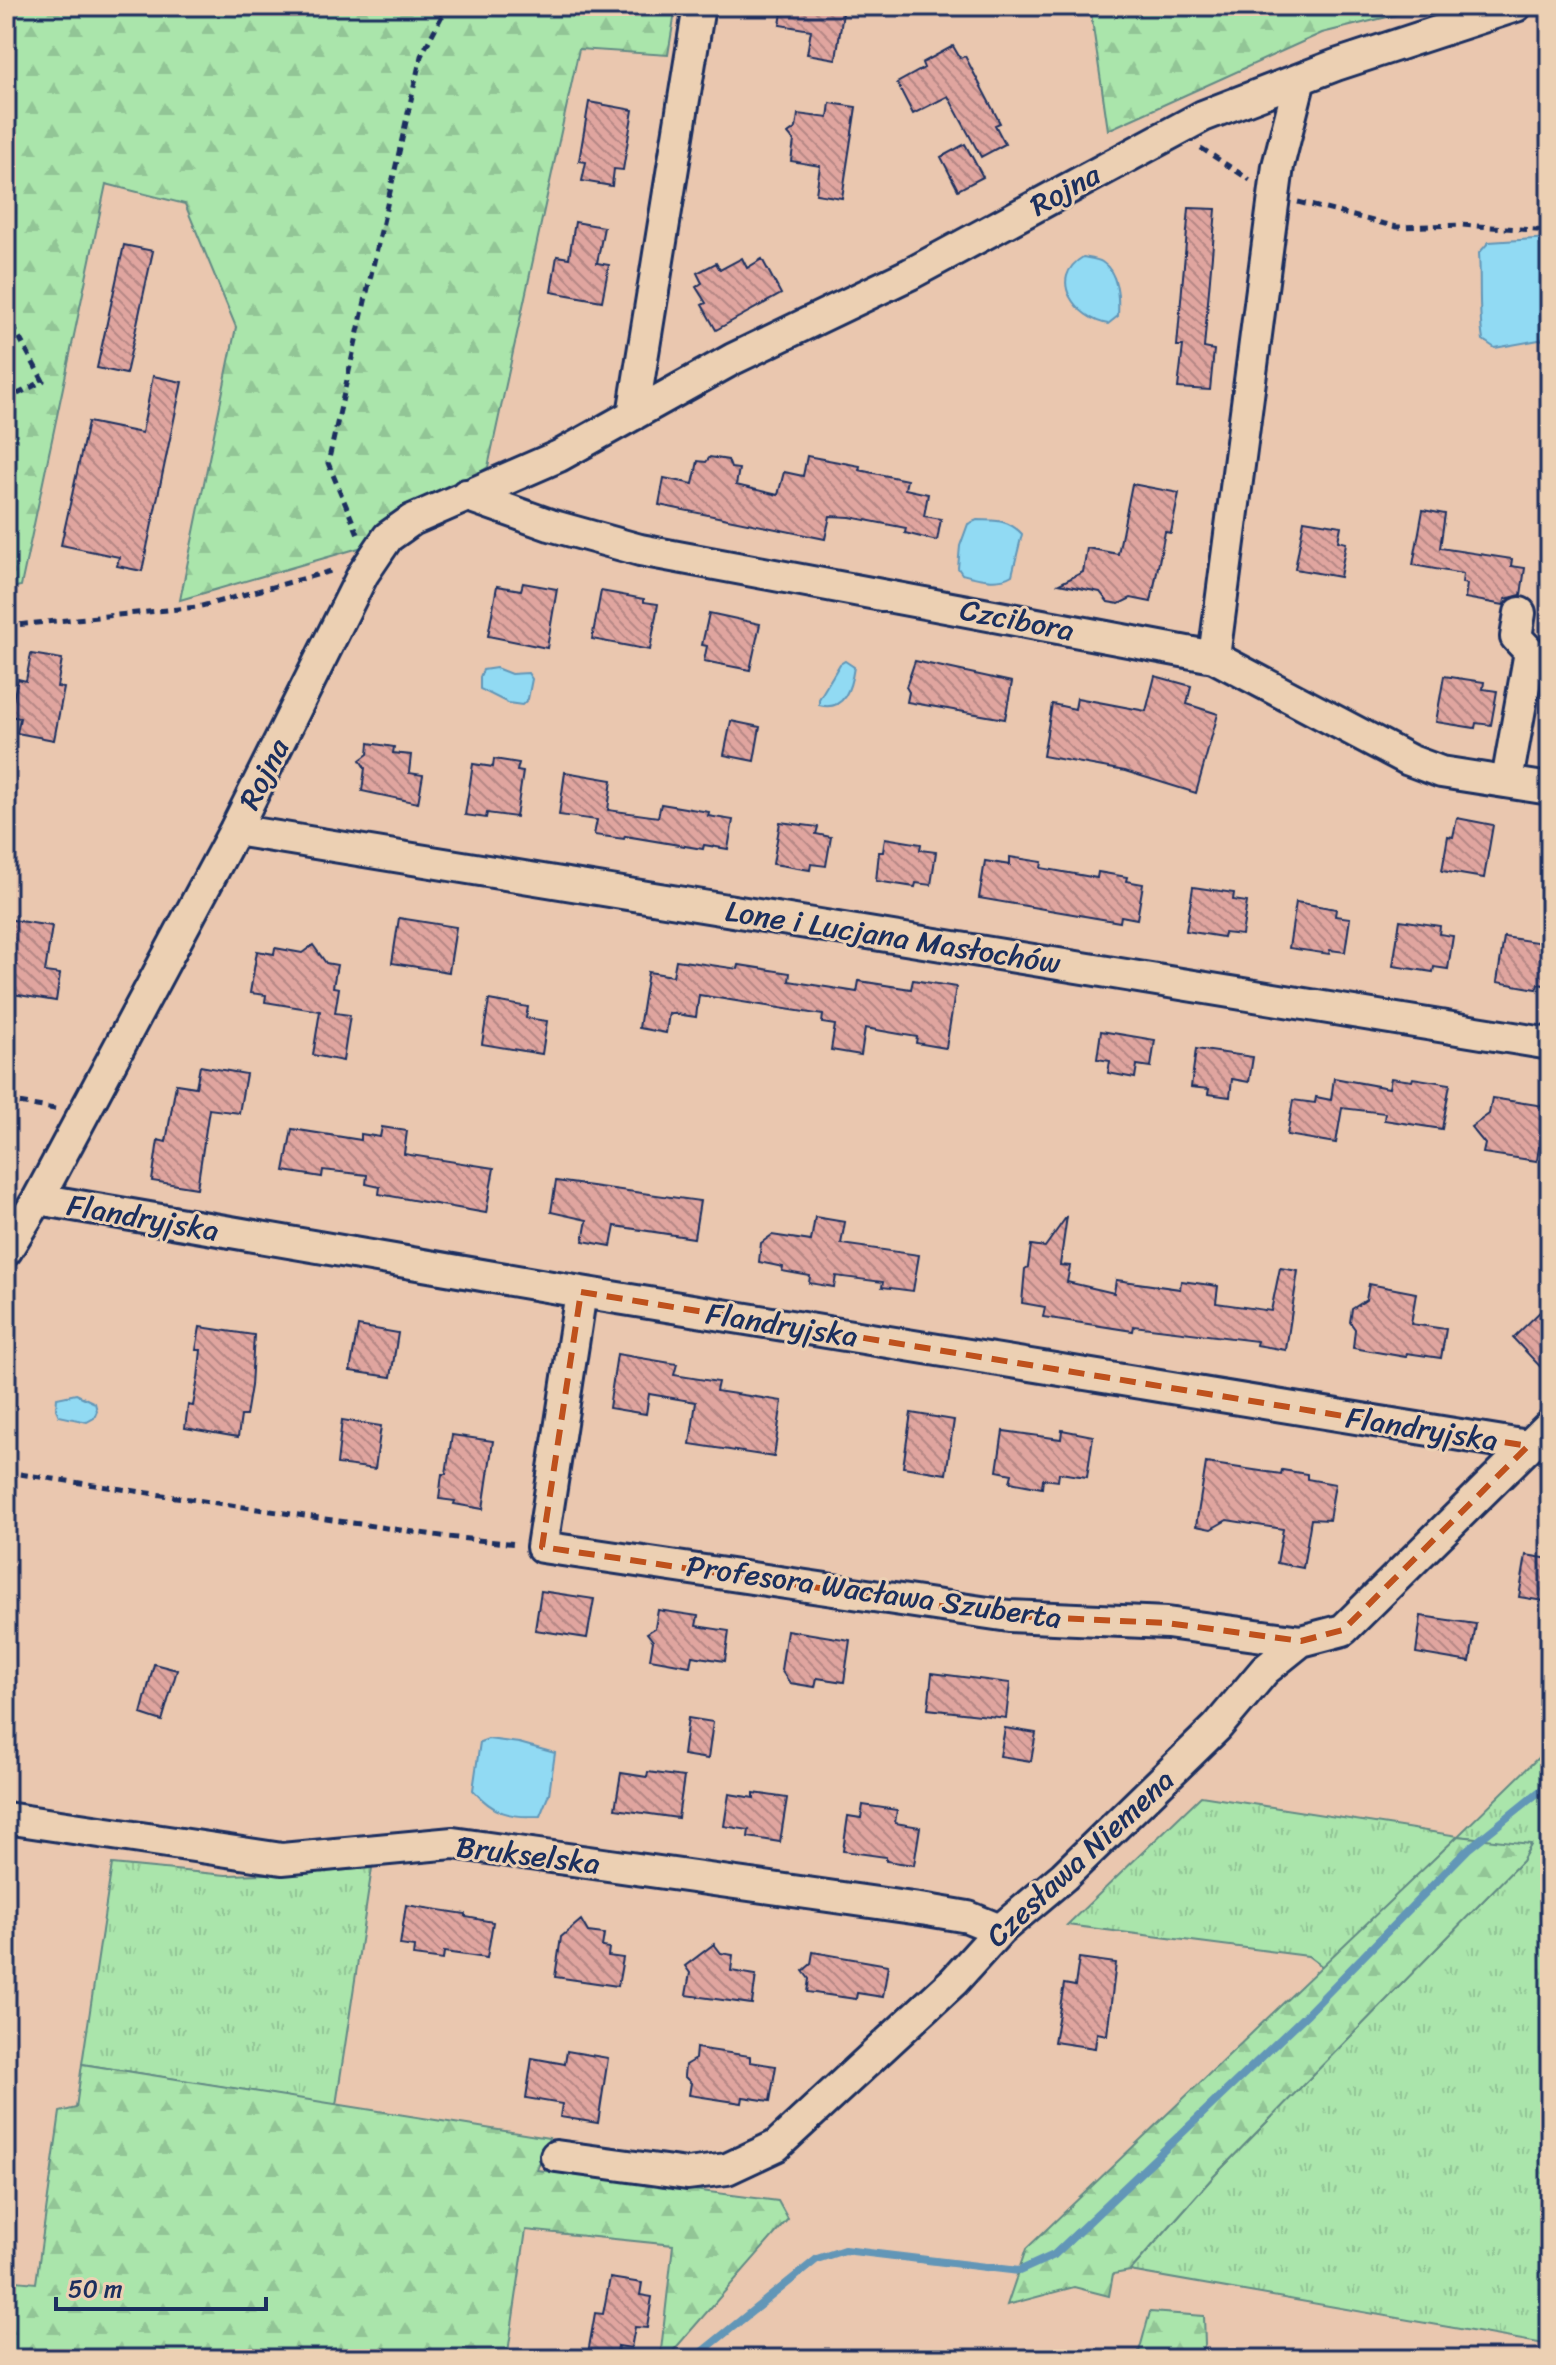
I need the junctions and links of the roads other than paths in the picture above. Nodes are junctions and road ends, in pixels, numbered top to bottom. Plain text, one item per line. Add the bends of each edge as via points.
1 (699, 6) edge
2 (1516, 6) edge
3 (1300, 79) junction
4 (633, 415) junction
5 (466, 495) junction
6 (1520, 613) dead end
7 (1214, 657) junction
8 (1507, 781) junction
9 (1550, 789) edge
10 (235, 830) junction
11 (1550, 1044) edge
12 (38, 1199) junction
13 (6, 1251) edge
14 (581, 1292) junction
15 (1550, 1425) edge
16 (1528, 1446) junction
17 (1301, 1641) junction
18 (6, 1818) edge
19 (1000, 1930) junction
20 (556, 2156) dead end

1 - 4 street
2 - 3 street, Rojna
3 - 4 street, Rojna via 1173,130 910,274 733,359
3 - 7 street via 1278,166
4 - 5 street, Rojna via 559,456
5 - 7 street, Czcibora via 640,550
5 - 10 street, Rojna via 400,527 370,561
6 - 8 street via 1516,637 1530,652
7 - 8 street, Czcibora via 1409,760 1441,772
8 - 9 street, Czcibora
10 - 11 street, Lone i Lucjana Masłochów
10 - 12 street, Rojna
12 - 13 street, Rojna
12 - 14 street, Flandryjska
14 - 16 street, Flandryjska
14 - 17 street, Profesora Wacława Szuberta via 542,1547 1009,1616 1167,1623
15 - 16 street, Czesława Niemena
16 - 17 street, Czesława Niemena via 1343,1630
17 - 19 street, Czesława Niemena via 1265,1670 1217,1727 1064,1876
18 - 19 street, Brukselska via 282,1859 453,1843 949,1913
19 - 20 street, Czesława Niemena via 943,1991 776,2146 727,2169 687,2174

